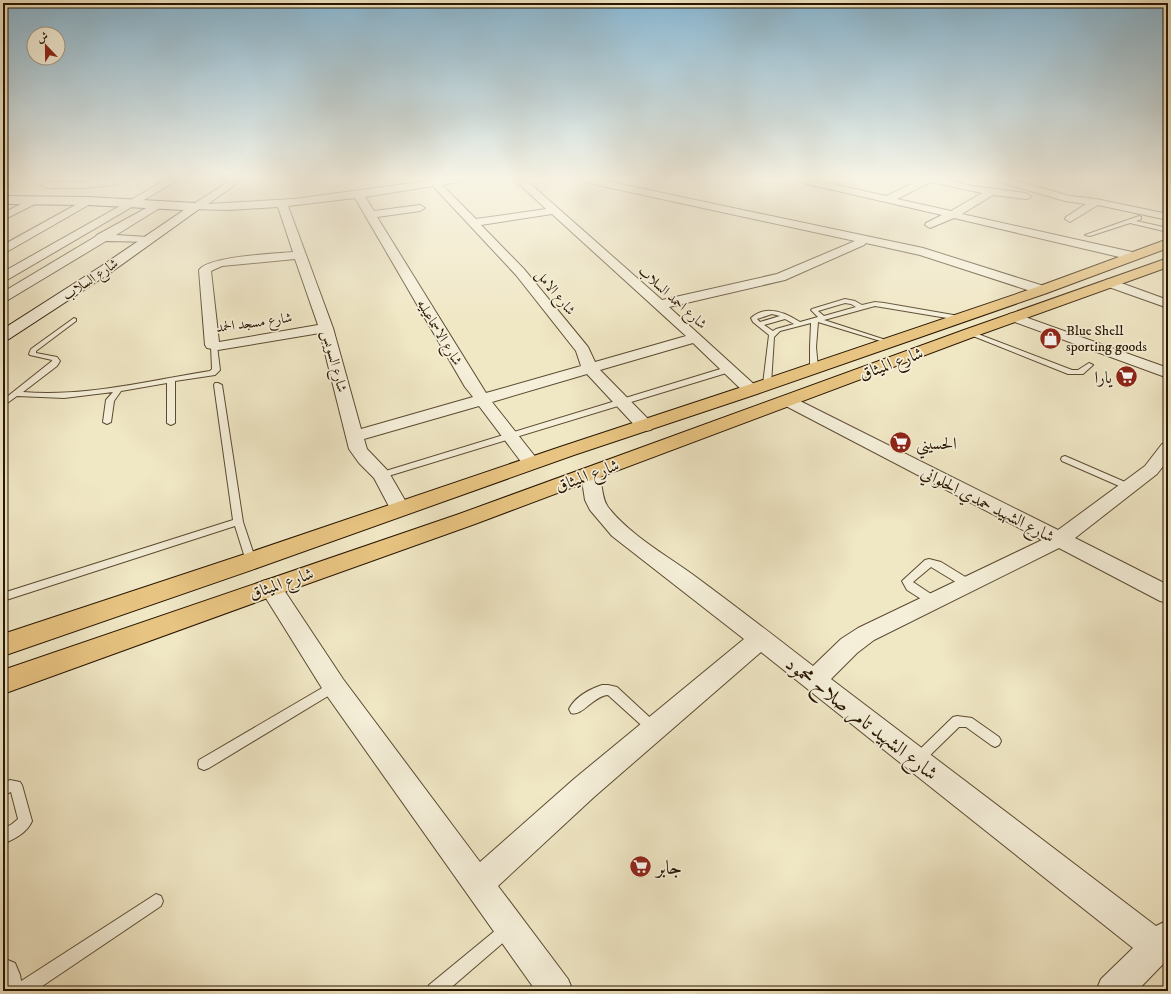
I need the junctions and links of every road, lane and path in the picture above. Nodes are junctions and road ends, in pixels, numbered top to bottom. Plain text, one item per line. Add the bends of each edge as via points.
1 (43, 226) edge
2 (92, 226) edge
3 (122, 226) edge
4 (167, 226) edge
5 (289, 226) edge
6 (377, 226) edge
7 (475, 226) edge
8 (572, 226) edge
9 (808, 226) edge
10 (1007, 226) edge
11 (1114, 226) edge
12 (1153, 226) edge
13 (1168, 230) edge
14 (77, 235) junction
15 (1088, 235) dead end
16 (104, 237) junction
17 (148, 240) junction
18 (3, 241) edge
19 (17, 241) junction
20 (860, 243) dead end
21 (1168, 244) edge
22 (3, 250) edge
23 (299, 255) junction
24 (1132, 256) junction
25 (1168, 262) edge
26 (3, 277) edge
27 (1110, 283) junction
28 (1042, 290) junction
29 (3, 298) edge
30 (1168, 304) edge
31 (658, 305) junction
32 (862, 308) junction
33 (1014, 317) junction
34 (818, 319) junction
35 (74, 320) dead end
36 (799, 324) junction
37 (965, 326) junction
38 (326, 328) junction
39 (772, 334) junction
40 (3, 336) edge
41 (696, 338) junction
42 (890, 342) junction
43 (214, 346) junction
44 (1089, 365) dead end
45 (814, 368) junction
46 (590, 369) junction
47 (730, 370) junction
48 (1168, 373) edge
49 (171, 379) junction
50 (218, 386) dead end
51 (759, 387) junction
52 (118, 388) junction
53 (15, 394) junction
54 (482, 400) junction
55 (788, 401) junction
56 (622, 402) junction
57 (3, 404) edge
58 (107, 422) dead end
59 (172, 423) dead end
60 (645, 426) junction
61 (355, 436) junction
62 (510, 436) junction
63 (1168, 448) edge
64 (568, 451) junction
65 (1065, 459) dead end
66 (531, 463) junction
67 (503, 473) junction
68 (593, 473) junction
69 (382, 475) junction
70 (1129, 487) junction
71 (527, 497) junction
72 (400, 509) junction
73 (238, 522) junction
74 (1059, 540) junction
75 (250, 561) junction
76 (968, 584) junction
77 (270, 587) junction
78 (1168, 595) edge
79 (3, 597) edge
80 (933, 601) junction
81 (761, 638) junction
82 (3, 645) edge
83 (814, 680) junction
84 (3, 682) edge
85 (334, 686) junction
86 (575, 708) dead end
87 (654, 729) junction
88 (995, 741) dead end
89 (917, 760) junction
90 (204, 764) dead end
91 (3, 789) edge
92 (3, 837) edge
93 (478, 884) junction
94 (156, 902) dead end
95 (510, 928) junction
96 (1162, 941) edge
97 (3, 975) edge
98 (552, 990) edge
99 (6, 991) edge
100 (21, 991) edge
101 (435, 991) edge
102 (1113, 991) edge

1 - 19 street
2 - 14 street
3 - 16 street
4 - 17 street, شارع السلاب
5 - 23 street, شارع السويس
6 - 54 street, شارع الاسماعيليه
7 - 46 street, شارع الامل via 520,272 583,350
8 - 31 street, شارع احمد السلاب
9 - 28 street via 923,252
10 - 24 street
11 - 15 lane
12 - 13 lane
14 - 16 street
14 - 26 street
16 - 17 street
16 - 29 street
17 - 40 street, شارع السلاب
18 - 19 street
19 - 22 street
20 - 31 street via 780,277
21 - 24 main road, شارع الميثاق
23 - 38 street, شارع السويس
23 - 43 street, شارع مسجد الحمد via 221,263 205,270 211,343
24 - 28 main road, شارع الميثاق
25 - 27 main road, شارع الميثاق
27 - 30 street
27 - 33 main road, شارع الميثاق
28 - 37 main road, شارع الميثاق
31 - 41 street, شارع احمد السلاب
32 - 34 lane
32 - 34 lane via 853,302 845,301 814,310
32 - 37 lane via 884,304
33 - 37 main road, شارع الميثاق
33 - 48 street
34 - 36 lane
34 - 42 lane
34 - 45 lane via 813,347
35 - 53 lane via 33,350 34,355 53,357 56,361
36 - 39 lane
36 - 39 lane via 787,316 759,324
37 - 42 main road, شارع الميثاق
37 - 44 lane via 1071,372 1080,372
37 - 55 main road, شارع الميثاق
38 - 43 street, شارع مسجد الحمد
38 - 61 street, شارع السويس
39 - 51 lane
41 - 46 street
41 - 47 street, شارع احمد السلاب
42 - 45 main road, شارع الميثاق
43 - 49 lane via 215,371
45 - 51 main road, شارع الميثاق
46 - 54 street
46 - 56 street, شارع الامل
47 - 51 street, شارع احمد السلاب
47 - 56 lane
49 - 52 lane
49 - 59 lane
50 - 73 lane
51 - 60 main road, شارع الميثاق
52 - 53 lane via 59,396
52 - 58 lane via 110,400
53 - 57 lane
54 - 61 street
54 - 62 street, شارع الاسماعيليه
55 - 68 main road, شارع الميثاق
55 - 74 street, شارع الشهيد حمدي الحلواني
56 - 60 street, شارع الامل
56 - 62 lane
60 - 64 main road, شارع الميثاق
61 - 69 street, شارع السويس via 358,449
62 - 66 street, شارع الاسماعيليه
62 - 69 lane
63 - 70 street via 1151,470
64 - 66 main road, شارع الميثاق
64 - 68 main road via 567,458 572,465 582,471
65 - 70 lane
66 - 67 main road, شارع الميثاق
67 - 71 main road via 523,481 528,489
67 - 72 main road, شارع الميثاق
68 - 71 main road, شارع الميثاق
68 - 81 street, شارع الشهيد تامر صلاح محمود via 595,500 608,521
69 - 72 street, شارع السويس
70 - 74 street
71 - 77 main road, شارع الميثاق
72 - 75 main road, شارع الميثاق
73 - 75 lane
73 - 79 lane
74 - 76 street
74 - 78 street, شارع الشهيد حمدي الحلواني
75 - 82 main road, شارع الميثاق
76 - 80 street
76 - 80 lane via 933,563 926,564 907,581 910,587
77 - 84 main road, شارع الميثاق
77 - 85 street
80 - 83 street via 866,634 849,646
81 - 83 street, شارع الشهيد تامر صلاح محمود
81 - 87 street
83 - 89 street, شارع الشهيد تامر صلاح محمود
85 - 90 lane
85 - 93 street
86 - 87 lane via 601,690 608,689 614,691
87 - 93 street
88 - 89 lane via 968,722 957,721
89 - 96 street, شارع الشهيد تامر صلاح محمود
91 - 92 lane via 15,786 25,821
93 - 95 street
94 - 100 lane
95 - 98 street
95 - 101 lane
96 - 102 street
97 - 99 street

